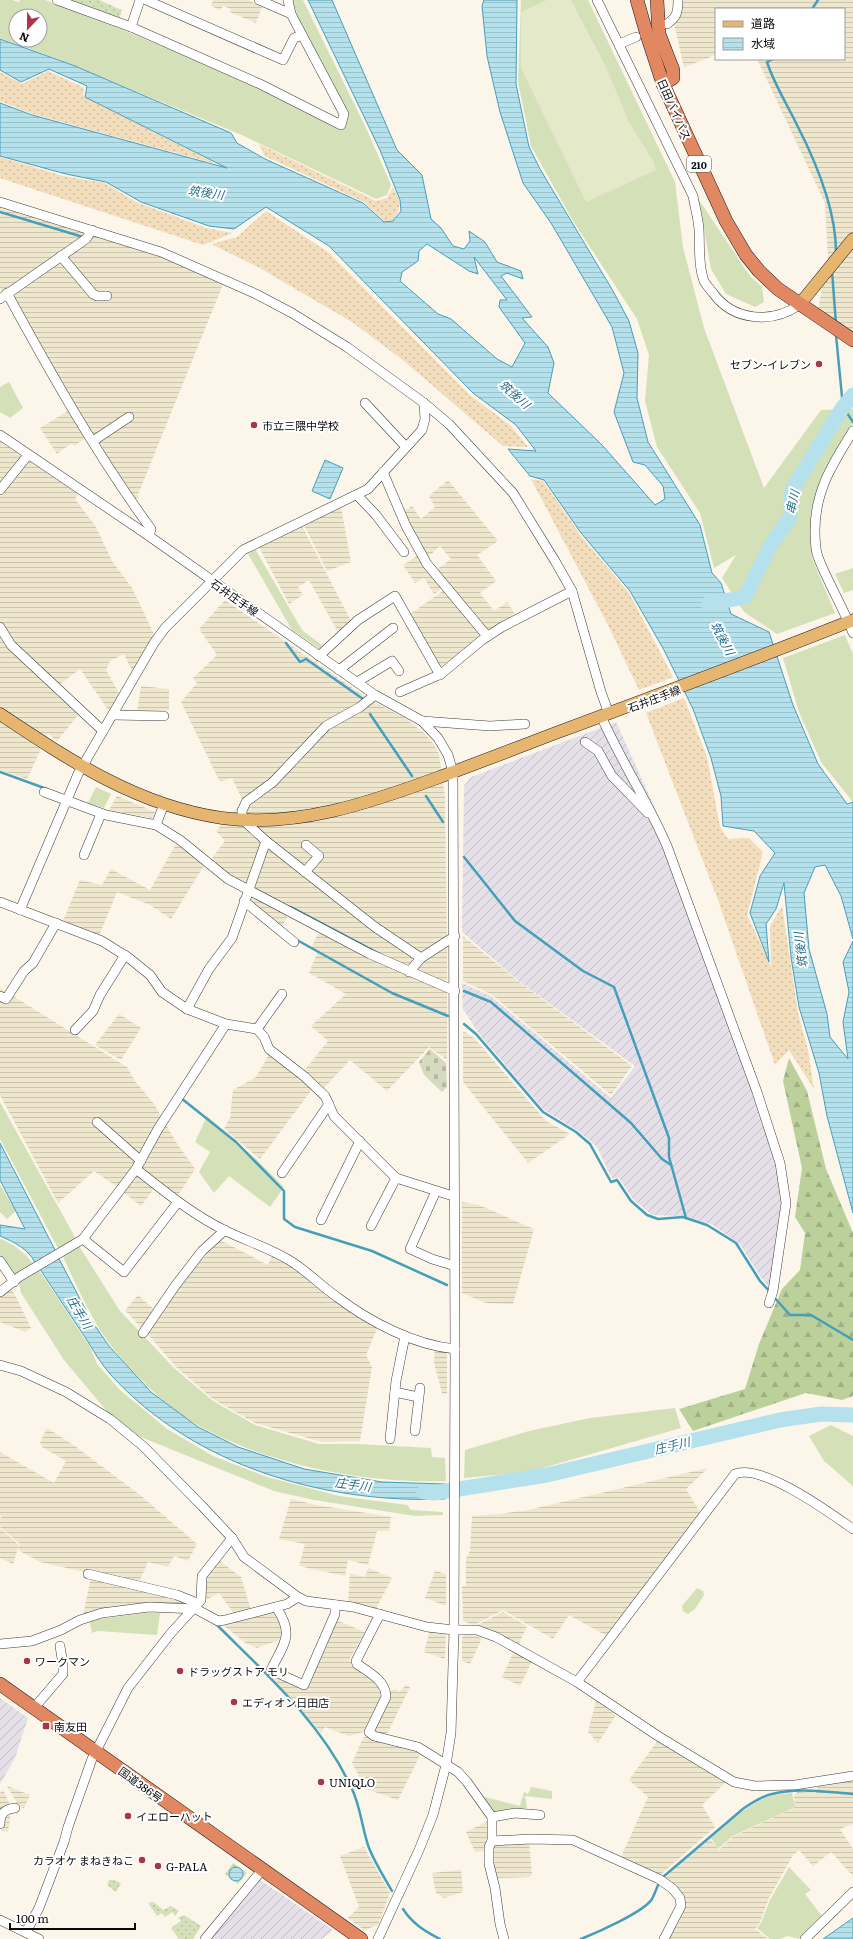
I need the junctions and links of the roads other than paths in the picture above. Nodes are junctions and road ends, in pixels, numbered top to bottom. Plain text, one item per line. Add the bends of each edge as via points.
1 (57, 0) edge
2 (140, 0) edge
3 (146, 0) edge
4 (259, 0) edge
5 (288, 0) edge
6 (597, 0) edge
7 (637, 0) edge
8 (657, 0) edge
9 (678, 0) edge
10 (291, 14) junction
11 (667, 24) dead end
12 (131, 27) junction
13 (302, 34) junction
14 (636, 37) dead end
15 (619, 44) junction
16 (663, 84) junction
17 (0, 202) edge
18 (92, 230) junction
19 (853, 239) edge
20 (61, 256) junction
21 (4, 296) edge
22 (107, 296) dead end
23 (800, 305) junction
24 (853, 340) edge
25 (365, 403) dead end
26 (424, 403) junction
27 (129, 417) dead end
28 (853, 431) edge
29 (0, 435) edge
30 (93, 441) junction
31 (406, 447) junction
32 (28, 455) junction
33 (383, 472) junction
34 (0, 489) edge
35 (357, 495) junction
36 (149, 536) junction
37 (404, 552) dead end
38 (213, 581) junction
39 (572, 591) junction
40 (848, 625) edge
41 (0, 628) edge
42 (393, 628) dead end
43 (487, 636) junction
44 (319, 656) junction
45 (339, 670) junction
46 (399, 671) dead end
47 (440, 675) junction
48 (357, 682) junction
49 (400, 692) dead end
50 (375, 695) junction
51 (0, 714) edge
52 (610, 714) junction
53 (113, 715) junction
54 (164, 716) dead end
55 (422, 722) junction
56 (525, 724) dead end
57 (103, 731) junction
58 (585, 742) dead end
59 (82, 767) junction
60 (453, 772) junction
61 (44, 792) dead end
62 (66, 801) junction
63 (164, 804) junction
64 (102, 814) junction
65 (242, 819) junction
66 (657, 823) junction
67 (156, 825) junction
68 (266, 841) junction
69 (306, 845) dead end
70 (84, 855) dead end
71 (305, 872) junction
72 (248, 888) junction
73 (244, 901) junction
74 (0, 902) edge
75 (20, 910) junction
76 (56, 923) junction
77 (455, 936) junction
78 (294, 942) dead end
79 (125, 955) junction
80 (421, 958) junction
81 (411, 970) junction
82 (454, 991) junction
83 (282, 994) dead end
84 (0, 996) edge
85 (187, 1009) junction
86 (226, 1024) junction
87 (257, 1029) junction
88 (75, 1030) dead end
89 (329, 1104) junction
90 (97, 1122) dead end
91 (360, 1141) junction
92 (138, 1165) junction
93 (282, 1173) dead end
94 (396, 1178) junction
95 (436, 1191) junction
96 (453, 1196) junction
97 (178, 1202) junction
98 (321, 1220) dead end
99 (371, 1226) dead end
100 (225, 1230) junction
101 (83, 1239) junction
102 (0, 1261) edge
103 (454, 1266) junction
104 (17, 1279) junction
105 (1, 1289) edge
106 (769, 1303) dead end
107 (143, 1333) dead end
108 (405, 1336) junction
109 (455, 1348) junction
110 (0, 1367) edge
111 (395, 1392) junction
112 (415, 1432) dead end
113 (390, 1439) dead end
114 (853, 1529) edge
115 (232, 1538) junction
116 (88, 1574) dead end
117 (298, 1597) junction
118 (335, 1605) junction
119 (276, 1607) junction
120 (192, 1608) junction
121 (380, 1614) junction
122 (454, 1630) junction
123 (0, 1644) edge
124 (60, 1646) dead end
125 (577, 1682) junction
126 (0, 1684) edge
127 (34, 1708) junction
128 (96, 1751) junction
129 (446, 1765) junction
130 (853, 1776) edge
131 (15, 1808) dead end
132 (540, 1815) dead end
133 (492, 1817) junction
134 (0, 1824) edge
135 (492, 1841) junction
136 (262, 1870) junction
137 (853, 1892) edge
138 (0, 1920) edge
139 (26, 1932) junction
140 (39, 1939) edge
141 (205, 1939) edge
142 (361, 1939) edge
143 (378, 1939) edge
144 (504, 1939) edge
145 (664, 1939) edge
146 (805, 1939) edge

1 - 12 street
2 - 12 street
3 - 13 street via 284,60 294,38
4 - 10 street
5 - 10 street
6 - 15 street
7 - 16 highway, 日田バイパス / 210
8 - 16 highway via 658,34 673,70 673,78
9 - 11 street via 678,11 674,19
10 - 13 street
12 - 13 street via 260,84 341,124 344,114
14 - 15 street
15 - 23 street via 693,196 705,281 724,306 740,314 752,317 777,316
16 - 23 highway, 日田バイパス / 210 via 726,221 746,255 768,280
17 - 18 street
18 - 20 street via 86,239
18 - 26 street via 161,252 280,306 347,348
19 - 23 main road
20 - 21 street
20 - 22 street via 93,294
21 - 30 street
23 - 24 highway, 210
25 - 31 street
26 - 31 street via 425,419 422,430
26 - 39 street via 449,424 513,493
27 - 30 street
28 - 40 street via 822,487 815,516 814,542
29 - 32 street, 石井庄手線
30 - 36 street via 151,529
31 - 33 street
32 - 34 street
32 - 36 street, 石井庄手線
33 - 35 street via 368,489
33 - 43 street via 406,526 427,564
35 - 37 street
35 - 38 street via 244,550
36 - 38 street, 石井庄手線
38 - 44 street, 石井庄手線
38 - 53 street via 154,643
39 - 43 street
39 - 52 street via 601,692
40 - 52 main road, 石井庄手線
41 - 57 street via 11,645
42 - 45 street
43 - 47 street
44 - 45 street, 石井庄手線
44 - 47 street via 358,620 395,596
45 - 48 street, 石井庄手線
46 - 48 street via 392,661
47 - 49 street
48 - 50 street, 石井庄手線
50 - 55 street, 石井庄手線
50 - 65 street via 360,707 326,726 272,782 246,802
51 - 59 main road, 石井庄手線
52 - 60 main road, 石井庄手線
52 - 66 street via 621,759
53 - 54 street
53 - 57 street
55 - 56 street via 479,726
55 - 60 street, 石井庄手線 via 448,755
57 - 59 street
58 - 66 street via 598,751 612,776
59 - 62 street
59 - 63 main road, 石井庄手線 via 119,787
60 - 65 main road, 石井庄手線 via 391,796 360,804 275,820
60 - 77 street
61 - 62 street
62 - 64 street
62 - 75 street
63 - 65 main road, 石井庄手線 via 200,814
63 - 67 street
64 - 67 street
64 - 70 street
65 - 68 street
66 - 106 street via 758,1092 780,1163 786,1203
67 - 72 street via 180,840 228,879
68 - 71 street
68 - 72 street
69 - 71 street via 319,856
71 - 80 street via 375,927
72 - 73 street
72 - 81 street via 370,954
73 - 78 street
73 - 85 street via 232,938 209,969
74 - 75 street
75 - 76 street
76 - 79 street via 102,941
76 - 84 street via 33,963 24,971 6,999
77 - 80 street
77 - 82 street
79 - 85 street via 150,975 162,992
79 - 88 street via 93,1011
80 - 81 street
81 - 82 street
82 - 96 street
83 - 87 street
85 - 86 street
86 - 87 street
86 - 92 street via 158,1129
87 - 89 street via 269,1049 305,1077 325,1096
89 - 91 street via 334,1116
89 - 93 street
90 - 92 street
91 - 94 street
91 - 98 street
92 - 97 street
92 - 101 street
94 - 95 street
94 - 99 street
95 - 96 street
95 - 103 street via 410,1249
96 - 103 street
97 - 100 street
97 - 101 street via 124,1272
100 - 107 street via 202,1251
100 - 108 street via 273,1250 294,1263 337,1298
101 - 104 street
102 - 104 street
103 - 109 street
104 - 105 street
108 - 109 street via 417,1342
108 - 111 street
109 - 122 street
110 - 115 street via 21,1371 66,1392 110,1419 143,1446
111 - 112 street via 419,1392
111 - 113 street
114 - 125 street via 787,1487 755,1474 742,1471 735,1474
115 - 117 street via 244,1557
115 - 120 street via 202,1576 201,1600
116 - 120 street via 177,1595
117 - 118 street via 306,1601
117 - 119 street
118 - 119 street via 335,1614 304,1685 271,1670 287,1632 284,1619
118 - 121 street
119 - 120 street via 218,1621
120 - 123 street via 149,1607 102,1613 32,1641
120 - 128 street via 128,1688
121 - 122 street via 427,1627
121 - 129 street via 356,1662 379,1680 386,1691 386,1697 369,1732 374,1736 418,1747
122 - 125 street via 477,1630 496,1637
122 - 129 street via 451,1733
124 - 127 street via 63,1674
125 - 130 street via 658,1736 734,1782 755,1786 795,1785
126 - 127 highway, 国道386号
127 - 128 highway, 国道386号
128 - 136 highway, 国道386号
128 - 139 street via 39,1908
129 - 133 street via 458,1772 467,1782
129 - 143 street via 433,1815
131 - 134 street via 3,1813
132 - 133 street via 515,1813
133 - 135 street
135 - 144 street via 489,1847 489,1864
135 - 145 street via 573,1840 661,1880 680,1898 681,1906
136 - 141 street
136 - 142 highway, 国道386号
137 - 146 street
138 - 139 street
139 - 140 street

